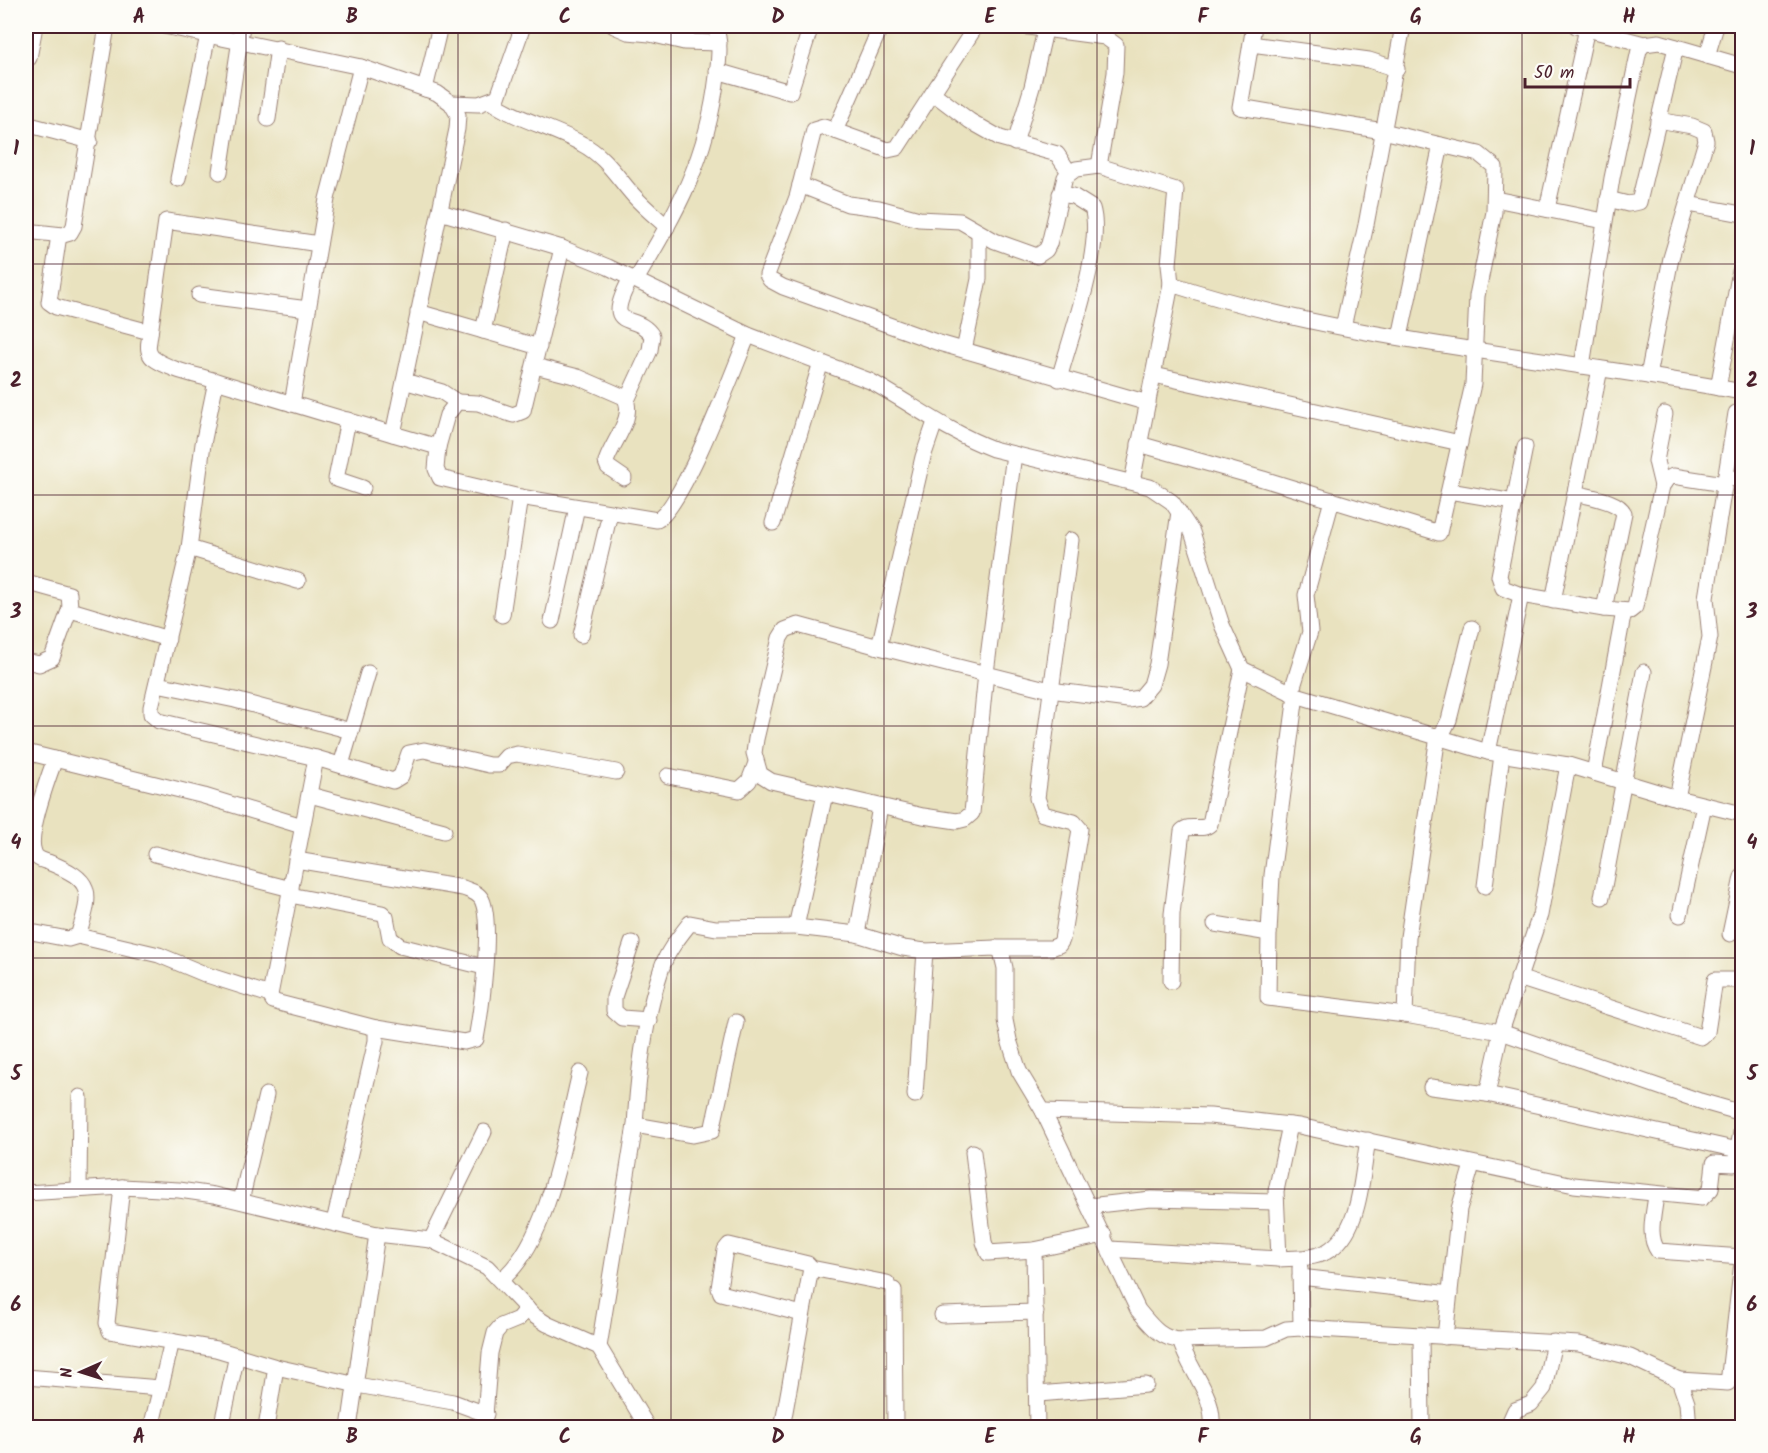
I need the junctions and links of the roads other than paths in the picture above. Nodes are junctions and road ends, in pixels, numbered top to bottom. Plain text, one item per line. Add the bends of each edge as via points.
1 (35, 26) edge
2 (107, 26) edge
3 (165, 26) edge
4 (440, 26) edge
5 (523, 26) edge
6 (614, 26) edge
7 (716, 26) edge
8 (811, 26) edge
9 (881, 26) edge
10 (976, 26) edge
11 (1021, 26) edge
12 (1254, 26) edge
13 (1403, 26) edge
14 (1716, 26) edge
15 (1045, 27) edge
16 (1581, 27) edge
17 (241, 33) edge
18 (208, 35) junction
19 (719, 43) junction
20 (1251, 44) junction
21 (1644, 44) junction
22 (1676, 47) junction
23 (278, 48) junction
24 (1707, 56) junction
25 (26, 57) edge
26 (1743, 66) edge
27 (361, 67) junction
28 (1396, 69) junction
29 (717, 71) junction
30 (425, 88) junction
31 (933, 93) junction
32 (490, 101) junction
33 (451, 103) junction
34 (268, 119) dead end
35 (1658, 120) junction
36 (26, 124) edge
37 (835, 131) junction
38 (1383, 131) junction
39 (90, 141) junction
40 (1015, 143) junction
41 (1441, 145) junction
42 (1099, 166) junction
43 (219, 172) dead end
44 (1069, 172) junction
45 (178, 179) dead end
46 (800, 185) junction
47 (1060, 194) junction
48 (1495, 199) junction
49 (1608, 199) junction
50 (1688, 204) junction
51 (1547, 210) junction
52 (440, 212) junction
53 (1743, 214) edge
54 (1604, 221) junction
55 (667, 227) junction
56 (506, 230) junction
57 (26, 231) edge
58 (979, 233) junction
59 (59, 235) junction
60 (319, 244) junction
61 (562, 248) junction
62 (1740, 271) dead end
63 (633, 279) junction
64 (1171, 284) junction
65 (199, 295) dead end
66 (308, 309) junction
67 (418, 312) junction
68 (1342, 327) junction
69 (483, 331) junction
70 (150, 332) junction
71 (748, 334) junction
72 (1400, 337) junction
73 (539, 347) junction
74 (1474, 348) junction
75 (964, 350) junction
76 (821, 362) junction
77 (535, 366) junction
78 (1582, 366) junction
79 (1600, 369) junction
80 (1154, 375) junction
81 (1648, 376) junction
82 (1059, 379) junction
83 (216, 381) junction
84 (404, 381) junction
85 (1718, 388) junction
86 (1743, 392) edge
87 (627, 400) junction
88 (457, 402) junction
89 (1148, 403) junction
90 (292, 404) junction
91 (1736, 413) dead end
92 (1665, 414) dead end
93 (348, 420) junction
94 (934, 422) junction
95 (393, 434) junction
96 (1460, 443) junction
97 (1139, 444) junction
98 (438, 447) junction
99 (1525, 447) dead end
100 (1014, 454) junction
101 (624, 478) dead end
102 (1725, 480) junction
103 (1743, 481) edge
104 (1132, 482) junction
105 (1662, 486) junction
106 (363, 488) dead end
107 (1449, 491) junction
108 (1575, 493) junction
109 (520, 497) junction
110 (1332, 501) junction
111 (1514, 502) junction
112 (577, 507) junction
113 (1179, 512) junction
114 (610, 513) junction
115 (773, 523) dead end
116 (1071, 540) dead end
117 (189, 548) junction
118 (298, 581) dead end
119 (26, 582) edge
120 (1521, 595) junction
121 (1553, 601) junction
122 (69, 608) junction
123 (1604, 609) junction
124 (1624, 611) junction
125 (502, 615) dead end
126 (552, 621) dead end
127 (1472, 628) dead end
128 (581, 635) dead end
129 (168, 639) junction
130 (879, 647) junction
131 (26, 661) edge
132 (1242, 669) junction
133 (1644, 672) dead end
134 (368, 673) dead end
135 (986, 673) junction
136 (157, 684) junction
137 (1050, 690) junction
138 (1294, 694) junction
139 (351, 731) junction
140 (1438, 736) junction
141 (26, 752) edge
142 (1495, 753) junction
143 (316, 758) junction
144 (55, 759) junction
145 (756, 763) junction
146 (341, 765) junction
147 (1568, 765) junction
148 (616, 771) dead end
149 (1594, 772) junction
150 (668, 776) dead end
151 (1624, 782) junction
152 (825, 794) junction
153 (310, 795) junction
154 (1677, 798) junction
155 (1704, 805) junction
156 (880, 807) junction
157 (1743, 814) edge
158 (302, 826) junction
159 (444, 831) dead end
160 (155, 854) dead end
161 (296, 860) junction
162 (1743, 877) edge
163 (1485, 886) dead end
164 (290, 892) junction
165 (1602, 897) dead end
166 (1680, 915) dead end
167 (1215, 924) dead end
168 (796, 927) junction
169 (26, 931) edge
170 (1269, 933) junction
171 (857, 934) junction
172 (1730, 934) dead end
173 (78, 936) junction
174 (632, 943) dead end
175 (995, 948) junction
176 (925, 951) junction
177 (484, 967) junction
178 (1518, 978) junction
179 (1743, 980) edge
180 (1171, 981) dead end
181 (270, 995) junction
182 (1405, 1015) junction
183 (649, 1020) junction
184 (736, 1022) dead end
185 (376, 1028) junction
186 (1501, 1032) junction
187 (579, 1072) dead end
188 (1431, 1087) dead end
189 (1487, 1094) junction
190 (266, 1095) dead end
191 (915, 1095) dead end
192 (80, 1097) dead end
193 (1043, 1111) junction
194 (1743, 1113) edge
195 (635, 1125) junction
196 (1290, 1125) junction
197 (1743, 1127) edge
198 (484, 1132) dead end
199 (1368, 1140) junction
200 (974, 1152) dead end
201 (1738, 1161) edge
202 (1472, 1165) junction
203 (122, 1187) junction
204 (79, 1189) junction
205 (26, 1193) edge
206 (1656, 1196) junction
207 (241, 1201) junction
208 (1276, 1202) junction
209 (1089, 1206) junction
210 (334, 1222) junction
211 (377, 1234) junction
212 (431, 1240) junction
213 (1107, 1242) junction
214 (1034, 1250) junction
215 (1299, 1257) junction
216 (1743, 1257) edge
217 (1279, 1259) junction
218 (1743, 1263) edge
219 (811, 1268) junction
220 (1300, 1277) junction
221 (501, 1280) junction
222 (1450, 1294) junction
223 (1740, 1300) edge
224 (527, 1308) junction
225 (1036, 1312) junction
226 (802, 1314) junction
227 (942, 1315) dead end
228 (1738, 1324) edge
229 (1301, 1328) junction
230 (1421, 1335) junction
231 (1445, 1337) junction
232 (1180, 1340) junction
233 (172, 1341) junction
234 (1554, 1342) junction
235 (599, 1347) junction
236 (237, 1355) junction
237 (276, 1367) junction
238 (26, 1377) edge
239 (1679, 1380) junction
240 (1735, 1384) edge
241 (357, 1385) junction
242 (1146, 1385) dead end
243 (160, 1388) junction
244 (1038, 1395) junction
245 (485, 1421) edge
246 (26, 1425) edge
247 (354, 1426) edge
248 (40, 1428) edge
249 (151, 1428) edge
250 (221, 1428) edge
251 (266, 1428) edge
252 (648, 1428) edge
253 (782, 1428) edge
254 (895, 1428) edge
255 (1037, 1428) edge
256 (1212, 1428) edge
257 (1422, 1428) edge
258 (1508, 1428) edge
259 (1689, 1428) edge

1 - 25 street via 29,58
2 - 39 street
3 - 18 street
4 - 30 street
5 - 32 street via 502,90
6 - 19 street via 669,39
7 - 19 street
8 - 29 street via 790,92
9 - 37 street
10 - 31 street
11 - 15 street
12 - 20 street
13 - 28 street
14 - 24 street
15 - 40 street
15 - 42 street via 1105,37 1116,45
16 - 21 street
16 - 51 street
17 - 18 street
17 - 23 street
17 - 43 street
18 - 45 street
19 - 29 street
20 - 28 street via 1347,56
20 - 38 street via 1240,107
21 - 22 street via 1659,42
21 - 49 street via 1638,50
22 - 24 street
22 - 35 street
23 - 27 street
23 - 34 street
24 - 26 street
27 - 30 street
27 - 60 street
28 - 38 street
29 - 55 street via 701,154 683,200
30 - 33 street
31 - 37 street via 894,149
31 - 40 street via 984,130
32 - 33 street
32 - 55 street via 593,151
33 - 52 street via 458,115 457,129
35 - 49 street via 1639,202 1628,204
35 - 50 street via 1698,127 1706,135
36 - 39 street
37 - 46 street via 821,127 814,130
38 - 41 street
38 - 68 street
39 - 59 street via 74,226 70,233
40 - 44 street via 1057,154
41 - 48 street via 1489,159 1495,167
41 - 72 street
42 - 44 street
42 - 64 street via 1176,190 1169,264
44 - 47 street
46 - 58 street via 848,204 919,219 960,221
46 - 75 street via 767,270 770,280 882,324
47 - 58 street via 1049,244 1042,254 1027,254
47 - 82 street via 1073,196 1092,207 1095,226 1087,275
48 - 51 street
48 - 74 street via 1477,296
49 - 54 street
50 - 53 street
50 - 81 street via 1671,258
51 - 54 street
52 - 56 street
52 - 67 street
54 - 78 street
55 - 63 street
56 - 61 street
56 - 69 street
57 - 59 street
58 - 75 street via 979,279
59 - 70 street via 49,302
60 - 66 street
60 - 70 street via 166,221
61 - 63 street
61 - 73 street
62 - 85 street
63 - 71 street
63 - 87 street via 620,303 619,314 650,332 652,342
64 - 68 street via 1229,303
64 - 80 street
65 - 66 street
66 - 90 street
67 - 69 street
67 - 84 street
68 - 72 street
69 - 73 street
70 - 83 street via 148,347 153,358
71 - 76 street
71 - 114 street via 706,438 672,507 657,520
72 - 74 street
73 - 77 street
74 - 78 street
74 - 96 street via 1473,384
75 - 82 street
76 - 94 street via 895,394
76 - 115 street
77 - 87 street via 619,392
77 - 88 street via 526,406 519,414 471,401
78 - 79 street
79 - 81 street
79 - 108 street
80 - 89 street
80 - 96 street
81 - 85 street
82 - 89 street
83 - 90 street
83 - 117 street
84 - 88 street via 442,392
84 - 95 street
85 - 86 street
87 - 101 street via 626,416 606,462
88 - 98 street via 447,415
89 - 97 street
90 - 93 street
91 - 102 street
92 - 105 street via 1656,461
93 - 95 street
93 - 106 street via 336,479
94 - 100 street via 971,441
94 - 130 street via 922,457
95 - 98 street
96 - 107 street
97 - 104 street
97 - 110 street
98 - 109 street via 436,469 440,478
99 - 111 street
100 - 104 street
100 - 135 street
102 - 103 street
102 - 105 street via 1673,476
102 - 154 street via 1706,598 1710,637
104 - 113 street via 1172,502
105 - 124 street via 1638,598 1635,607
107 - 110 street via 1439,533
107 - 111 street
108 - 121 street
108 - 123 street via 1615,504 1624,513
109 - 112 street
109 - 125 street
110 - 138 street via 1306,595 1310,632
111 - 120 street via 1500,583
112 - 114 street
112 - 126 street
113 - 132 street via 1192,532 1222,625
113 - 137 street via 1157,664 1146,693 1128,700
114 - 128 street
116 - 137 street
117 - 118 street
117 - 129 street
119 - 122 street via 69,594
120 - 121 street
120 - 142 street
121 - 123 street
122 - 129 street
122 - 131 street via 52,658 39,664
123 - 124 street
124 - 149 street
127 - 140 street via 1449,720
129 - 136 street
130 - 135 street
130 - 145 street via 798,625 785,630 756,739
132 - 138 street
132 - 180 street via 1210,824 1182,831 1172,914
133 - 151 street
134 - 139 street
135 - 137 street
135 - 156 street via 972,813 957,820
136 - 139 street
136 - 143 street via 152,714 159,721
137 - 175 street via 1037,803 1043,814 1079,825 1081,835 1062,940 1051,948
138 - 140 street
138 - 170 street via 1272,874
139 - 146 street
140 - 142 street
140 - 182 street via 1408,937
141 - 144 street
142 - 147 street
142 - 163 street
143 - 146 street
143 - 153 street
144 - 158 street
144 - 173 street via 32,850 36,857 80,876 86,886
145 - 150 street via 749,781 739,790
145 - 152 street via 760,774 771,781
146 - 148 street via 393,781 401,776 409,753 424,750 489,765 499,765 507,756 518,754
147 - 149 street
147 - 178 street via 1540,915
149 - 151 street
151 - 154 street
151 - 165 street
152 - 156 street
152 - 168 street
153 - 158 street
153 - 159 street
154 - 155 street
155 - 157 street
155 - 166 street
156 - 171 street
158 - 161 street
160 - 164 street
161 - 164 street
161 - 177 street via 476,893 485,915
162 - 172 street
164 - 177 street via 382,914 390,938 400,946
164 - 181 street
167 - 170 street
168 - 171 street
168 - 183 street via 716,928 690,923 661,969
169 - 173 street via 68,939
170 - 182 street via 1268,998
171 - 176 street
173 - 181 street via 159,955
174 - 183 street via 614,997 614,1011 622,1018
175 - 176 street
175 - 193 street via 1005,958 1004,1002 1009,1040 1019,1071
176 - 191 street
177 - 185 street via 476,1039 471,1042
178 - 179 street via 1701,1037 1707,1032 1715,980
178 - 186 street
181 - 185 street via 279,1003
182 - 186 street
183 - 195 street
184 - 195 street via 712,1131 693,1135
185 - 210 street
186 - 189 street
186 - 194 street
187 - 221 street via 535,1234 510,1273
188 - 189 street
189 - 201 street
190 - 207 street
192 - 204 street
193 - 196 street via 1210,1116
193 - 209 street
195 - 235 street
196 - 199 street
196 - 208 street via 1277,1176
197 - 201 street
198 - 212 street
199 - 202 street
199 - 215 street via 1353,1220 1326,1252
200 - 214 street via 985,1248 993,1254
201 - 206 street via 1714,1163 1711,1189 1702,1198
202 - 206 street
202 - 222 street via 1459,1209
203 - 204 street
203 - 207 street via 179,1190
203 - 233 street via 108,1329 114,1334
204 - 205 street
206 - 216 street via 1652,1234 1658,1251
207 - 210 street
208 - 209 street via 1151,1199
208 - 217 street
209 - 213 street
210 - 211 street
211 - 212 street
211 - 241 street
212 - 221 street via 475,1260
213 - 214 street
213 - 217 street
213 - 232 street via 1138,1310 1164,1338
214 - 225 street
215 - 217 street
215 - 220 street
218 - 223 street
219 - 226 street
219 - 226 street via 808,1264 729,1245 725,1250 721,1293
219 - 254 street via 891,1287
220 - 222 street
220 - 229 street
221 - 224 street
222 - 231 street
223 - 228 street
224 - 235 street via 547,1324
224 - 245 street via 518,1319 495,1333
225 - 227 street
225 - 244 street
226 - 253 street
228 - 240 street
229 - 230 street
229 - 232 street via 1286,1329 1266,1338
230 - 231 street
230 - 257 street
231 - 234 street
232 - 256 street via 1187,1361 1208,1394
233 - 236 street
233 - 243 street
234 - 239 street via 1579,1344 1630,1358
234 - 258 street via 1544,1388 1531,1404 1515,1410
235 - 252 street
236 - 237 street
236 - 250 street
237 - 241 street
237 - 251 street
238 - 243 street
239 - 240 street
239 - 259 street
241 - 245 street via 442,1399
241 - 247 street
242 - 244 street
243 - 249 street
244 - 255 street
246 - 248 street

